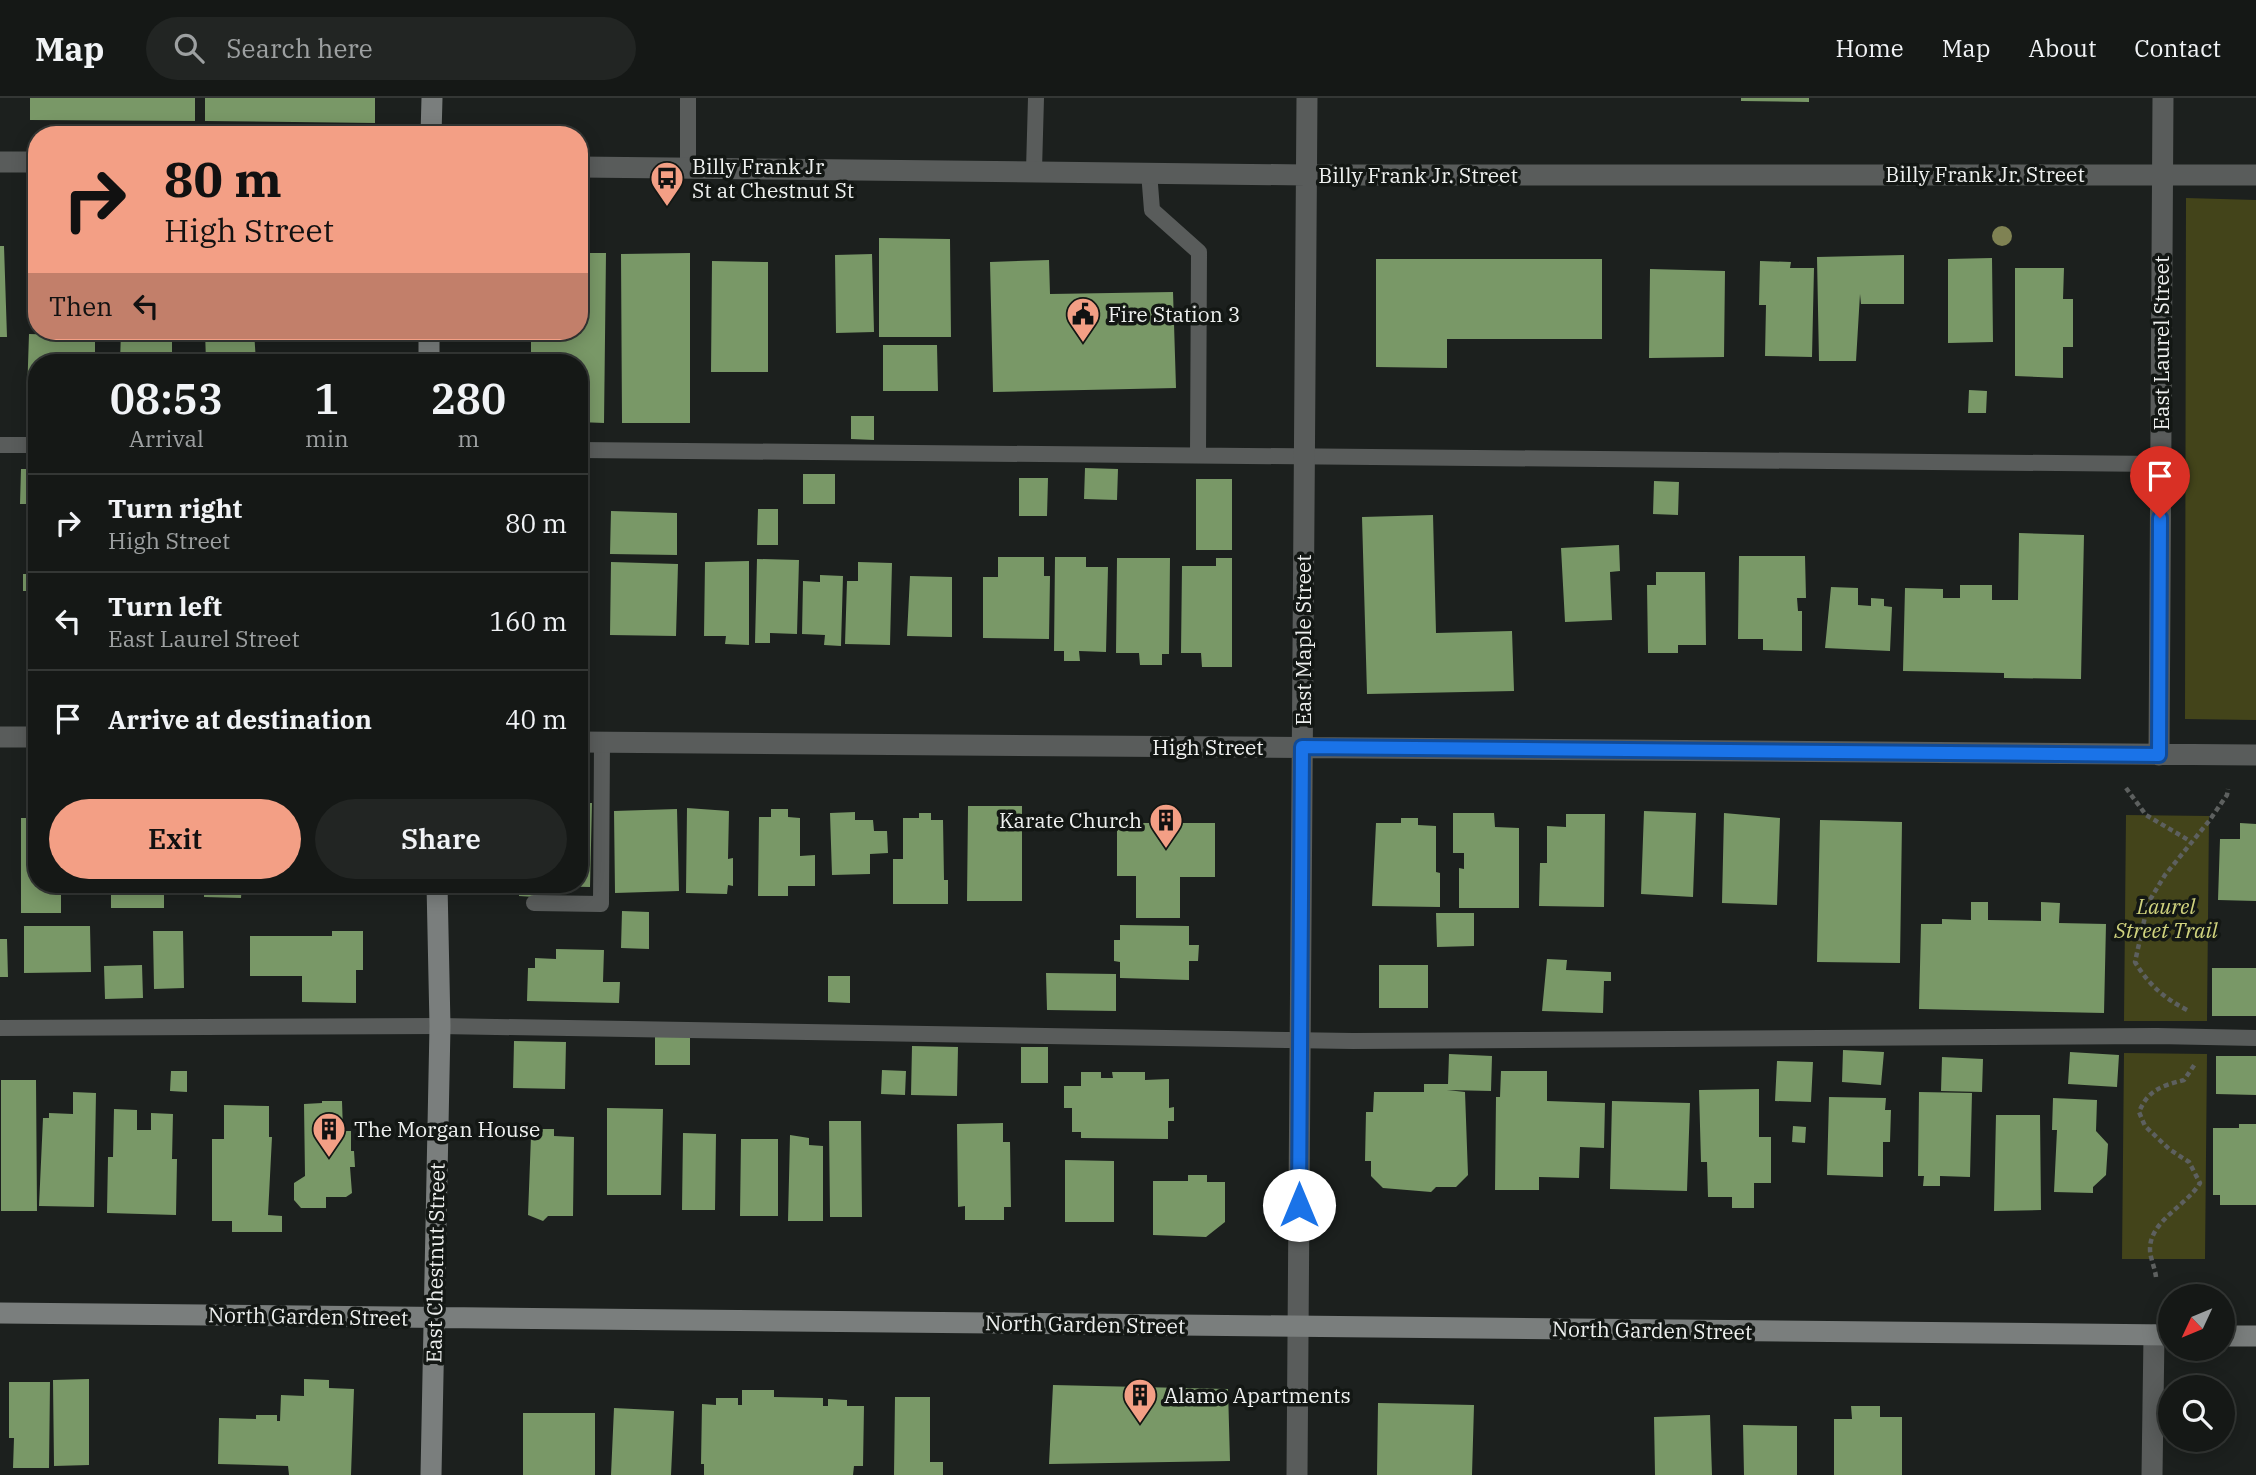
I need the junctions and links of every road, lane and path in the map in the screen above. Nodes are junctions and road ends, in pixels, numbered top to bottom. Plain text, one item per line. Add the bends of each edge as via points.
1 (432, 98) edge
2 (688, 98) edge
3 (1035, 98) edge
4 (1307, 98) edge
5 (2162, 98) edge
6 (431, 126) edge
7 (0, 162) edge
8 (28, 162) edge
9 (588, 167) edge
10 (688, 167) junction
11 (1034, 170) junction
12 (1149, 172) junction
13 (2162, 174) junction
14 (1306, 175) junction
15 (2256, 175) edge
16 (0, 445) edge
17 (28, 445) edge
18 (588, 450) edge
19 (1198, 455) junction
20 (1304, 456) junction
21 (2160, 464) junction
22 (0, 737) edge
23 (28, 737) edge
24 (588, 742) edge
25 (602, 742) junction
26 (1302, 747) junction
27 (2159, 755) junction
28 (2256, 755) edge
29 (2126, 788) dead end
30 (2228, 789) dead end
31 (2190, 841) junction
32 (437, 893) edge
33 (534, 903) dead end
34 (2192, 1012) dead end
35 (440, 1026) junction
36 (0, 1028) edge
37 (2197, 1037) junction
38 (2256, 1038) edge
39 (1300, 1040) junction
40 (2156, 1277) dead end
41 (0, 1313) edge
42 (434, 1318) junction
43 (1298, 1326) junction
44 (2158, 1335) edge
45 (2235, 1336) edge
46 (2256, 1336) edge
47 (2160, 1362) edge
48 (431, 1475) edge
49 (1297, 1475) edge
50 (2152, 1475) edge

1 - 6 street
2 - 10 lane
3 - 11 lane
4 - 14 street, East Maple Street
5 - 13 street, East Laurel Street
7 - 8 street
9 - 10 street, Billy Frank Jr. Street
10 - 11 street, Billy Frank Jr. Street
11 - 12 street, Billy Frank Jr. Street
12 - 14 street, Billy Frank Jr. Street
12 - 19 lane via 1152,210 1199,252
13 - 14 street, Billy Frank Jr. Street
13 - 15 street, Billy Frank Jr. Street
13 - 21 street, East Laurel Street
14 - 20 street, East Maple Street
16 - 17 lane
18 - 19 lane
19 - 20 lane
20 - 21 lane
20 - 26 street, East Maple Street
21 - 27 street, East Laurel Street
22 - 23 street
24 - 25 street, High Street
25 - 26 street, High Street
25 - 33 lane via 601,904
26 - 27 street, High Street
26 - 39 street, East Maple Street
27 - 28 street, High Street
29 - 31 path via 2146,815
30 - 31 path via 2210,821
31 - 34 path via 2148,903 2135,962 2165,998
32 - 35 street, East Chestnut Street
35 - 36 lane
35 - 39 lane
35 - 42 street, East Chestnut Street
37 - 38 lane
37 - 39 lane
37 - 40 path via 2194,1067 2183,1080 2145,1097 2139,1112 2145,1126 2168,1149 2189,1162 2200,1183 2189,1200 2160,1221 2150,1249
39 - 43 street, East Maple Street
41 - 42 street, North Garden Street
42 - 43 street, North Garden Street
42 - 48 street, East Chestnut Street
43 - 44 street, North Garden Street
43 - 49 street, East Maple Street
45 - 46 street
47 - 50 street

